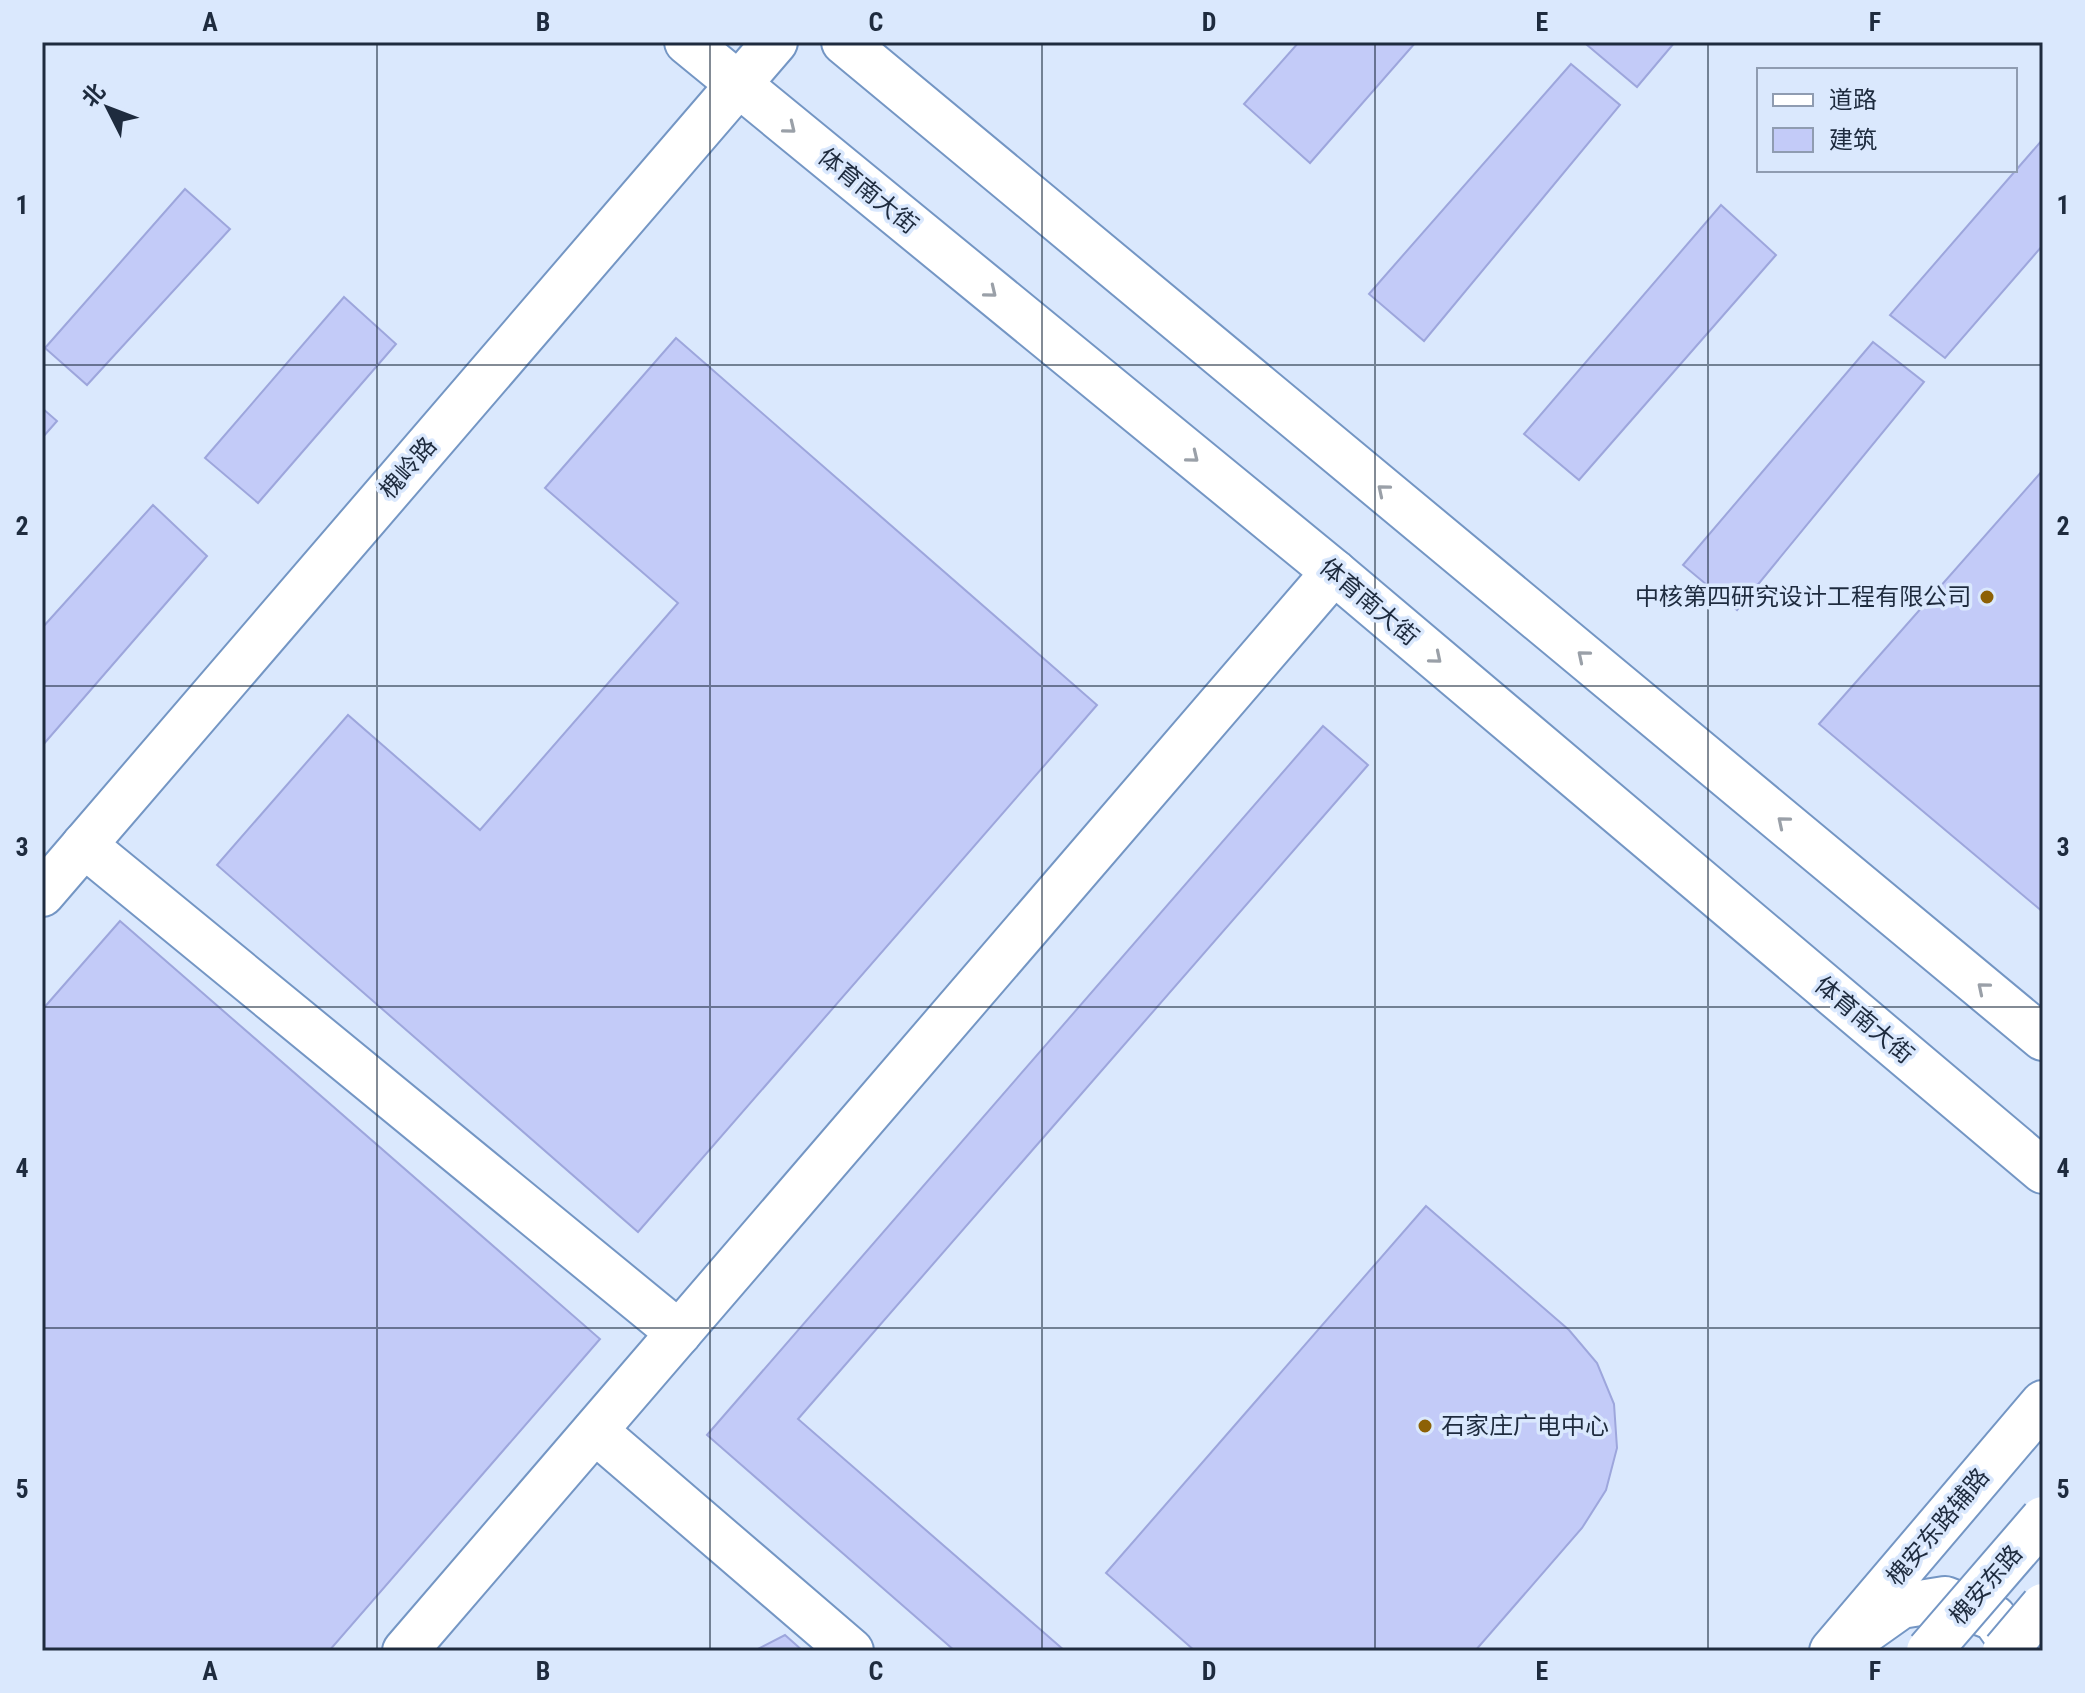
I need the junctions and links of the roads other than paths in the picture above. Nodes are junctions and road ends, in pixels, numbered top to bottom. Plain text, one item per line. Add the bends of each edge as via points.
1 (687, 42) edge
2 (775, 42) edge
3 (844, 42) edge
4 (738, 85) junction
5 (1334, 572) junction
6 (84, 845) junction
7 (42, 894) edge
8 (2043, 1038) edge
9 (2043, 1171) edge
10 (679, 1333) junction
11 (2043, 1403) edge
12 (595, 1431) junction
13 (2043, 1519) edge
14 (2043, 1606) edge
15 (405, 1651) edge
16 (851, 1651) edge
17 (1835, 1651) edge
18 (1929, 1651) edge
19 (2005, 1651) edge
20 (2018, 1651) edge

1 - 4 main road, 体育南大街
2 - 4 main road, 槐岭路
8 -> 3 main road
4 -> 5 main road, 体育南大街
4 - 6 main road, 槐岭路
5 -> 9 main road, 体育南大街
5 - 10 main road
6 - 7 main road, 槐岭路
6 - 10 main road
10 - 12 main road
11 - 17 main road, 槐安东路辅路
12 - 15 main road
12 - 16 main road
13 - 18 main road, 槐安东路, bridge
14 - 19 main road, bridge
17 - 20 main road via 1901,1606 1945,1599 1994,1618

